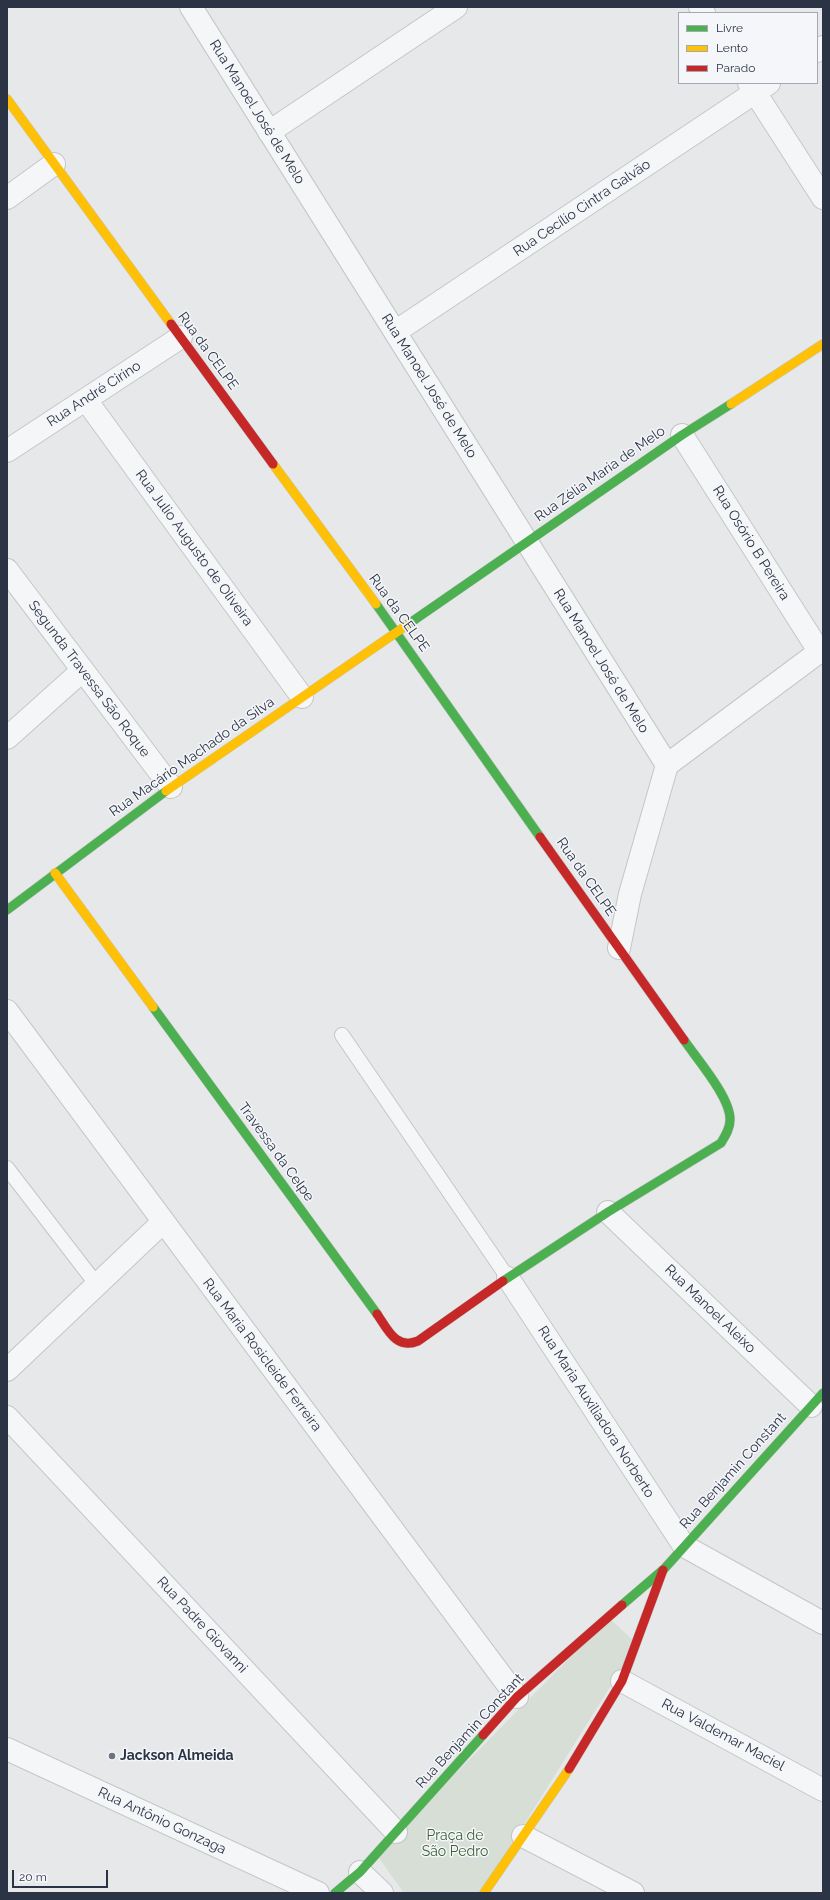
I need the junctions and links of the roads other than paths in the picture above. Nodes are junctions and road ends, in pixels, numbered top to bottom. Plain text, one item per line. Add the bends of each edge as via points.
1 (191, 7) edge
2 (456, 7) edge
3 (758, 86) edge
4 (7, 99) edge
5 (269, 132) junction
6 (54, 164) junction
7 (7, 198) edge
8 (823, 198) edge
9 (395, 332) junction
10 (181, 337) junction
11 (823, 344) edge
12 (86, 400) junction
13 (682, 435) junction
14 (7, 451) edge
15 (526, 542) junction
16 (7, 570) edge
17 (396, 632) junction
18 (821, 650) edge
19 (82, 670) junction
20 (302, 697) junction
21 (7, 738) edge
22 (667, 766) junction
23 (171, 787) junction
24 (54, 873) junction
25 (7, 910) edge
26 (620, 948) junction
27 (7, 1011) edge
28 (342, 1035) dead end
29 (7, 1168) edge
30 (608, 1212) junction
31 (163, 1222) junction
32 (508, 1278) junction
33 (97, 1285) junction
34 (7, 1370) edge
35 (817, 1400) edge
36 (7, 1417) edge
37 (684, 1546) junction
38 (664, 1568) junction
39 (823, 1623) edge
40 (622, 1681) junction
41 (517, 1697) junction
42 (7, 1749) edge
43 (823, 1790) edge
44 (396, 1832) junction
45 (524, 1836) junction
46 (360, 1872) junction
47 (318, 1893) edge
48 (335, 1893) edge
49 (382, 1893) edge
50 (484, 1893) edge
51 (634, 1893) edge

1 - 5 street, Rua Manoel José de Melo
2 - 5 street
3 - 8 street
3 - 9 street, Rua Cecílio Cintra Galvão
4 - 6 street, Rua da CELPE
5 - 9 street, Rua Manoel José de Melo
6 - 7 street
6 - 10 street, Rua da CELPE
9 - 15 street, Rua Manoel José de Melo
10 - 12 street, Rua André Cirino
10 - 17 street, Rua da CELPE
11 - 13 street, Rua Zélia Maria de Melo
12 - 14 street, Rua André Cirino
12 - 20 street, Rua Julio Augusto de Oliveira
13 - 15 street, Rua Zélia Maria de Melo
13 - 18 street, Rua Osório B Pereira
15 - 17 street, Rua Zélia Maria de Melo
15 - 22 street, Rua Manoel José de Melo
16 - 19 street, Segunda Travessa São Roque
17 - 20 street, Rua Macário Machado da Silva
17 - 26 street, Rua da CELPE
18 - 22 street
19 - 21 street
19 - 23 street, Segunda Travessa São Roque
20 - 23 street, Rua Macário Machado da Silva
22 - 26 street via 630,894
23 - 24 street, Rua Macário Machado da Silva
24 - 25 street, Rua Macário Machado da Silva
24 - 32 street, Travessa da Celpe via 400,1344 409,1345 418,1341
26 - 30 street, Rua da CELPE via 720,1091 731,1115 728,1130 721,1143
27 - 31 street, Rua Maria Rosicleide Ferreira
28 - 32 lane
29 - 33 lane
30 - 32 street, Rua da CELPE
30 - 35 street, Rua Manoel Aleixo
31 - 33 street
31 - 41 street, Rua Maria Rosicleide Ferreira
32 - 37 street, Rua Maria Auxiliadora Norberto
33 - 34 street
35 - 37 street, Rua Benjamin Constant
36 - 44 street, Rua Padre Giovanni
37 - 38 street, Rua Benjamin Constant
37 - 39 street
38 - 40 street, Rua Benjamin Constant
38 - 41 street, Rua Benjamin Constant
40 - 43 street, Rua Valdemar Maciel
40 - 45 street, Rua Benjamin Constant via 559,1785
41 - 44 street, Rua Benjamin Constant
42 - 47 street, Rua Antônio Gonzaga
44 - 46 street, Rua Benjamin Constant
45 - 50 street, Rua Benjamin Constant
45 - 51 street
46 - 48 street, Rua Benjamin Constant
46 - 49 street

